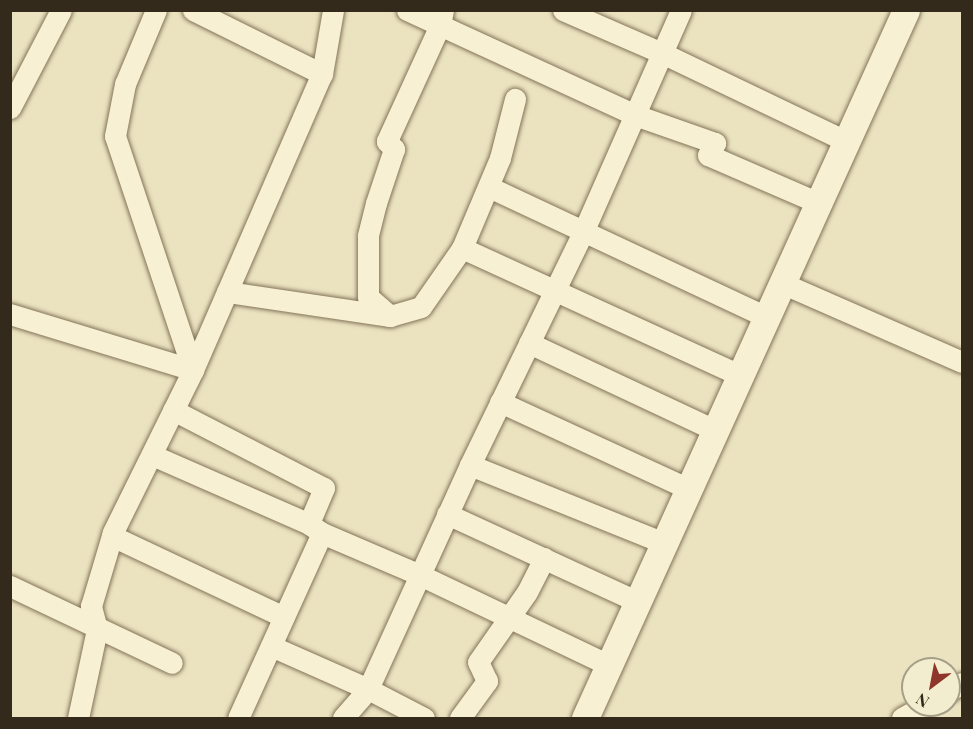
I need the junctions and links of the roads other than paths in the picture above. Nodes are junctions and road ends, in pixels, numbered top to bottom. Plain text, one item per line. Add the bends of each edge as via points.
1 (61, 10) edge
2 (156, 10) edge
3 (194, 10) edge
4 (333, 10) edge
5 (407, 10) edge
6 (563, 10) edge
7 (681, 10) edge
8 (906, 10) edge
9 (442, 18) edge
10 (662, 53) junction
11 (322, 74) junction
12 (515, 99) dead end
13 (10, 108) edge
14 (635, 115) junction
15 (846, 141) junction
16 (489, 187) junction
17 (819, 203) junction
18 (584, 230) junction
19 (462, 248) junction
20 (782, 283) junction
21 (555, 290) junction
22 (227, 292) junction
23 (10, 314) edge
24 (390, 316) junction
25 (767, 317) junction
26 (529, 342) junction
27 (963, 362) edge
28 (193, 370) junction
29 (740, 375) junction
30 (500, 402) junction
31 (174, 410) junction
32 (715, 430) junction
33 (152, 455) junction
34 (470, 465) junction
35 (689, 489) junction
36 (447, 514) junction
37 (315, 529) junction
38 (112, 536) junction
39 (664, 543) junction
40 (544, 558) junction
41 (420, 575) junction
42 (10, 586) edge
43 (638, 602) junction
44 (284, 617) junction
45 (509, 617) junction
46 (97, 629) junction
47 (271, 646) junction
48 (172, 663) dead end
49 (609, 665) junction
50 (368, 689) junction
51 (78, 718) edge
52 (238, 718) edge
53 (343, 718) edge
54 (424, 718) edge
55 (460, 718) edge
56 (585, 718) edge

1 - 13 street
2 - 28 street via 125,84 115,136
3 - 11 street
4 - 11 street
5 - 9 street
6 - 10 street
7 - 10 street
8 - 15 street
9 - 14 street
9 - 24 street via 387,141 394,149 375,202 368,236 368,297
10 - 14 street
10 - 15 street
11 - 22 street
12 - 16 street
14 - 17 street via 715,143 708,155
14 - 18 street
15 - 17 street
16 - 18 street
16 - 19 street
17 - 20 street
18 - 21 street
18 - 25 street
19 - 21 street
19 - 24 street via 421,307
20 - 25 street
20 - 27 street
21 - 26 street
21 - 29 street
22 - 24 street
22 - 28 street
23 - 28 street
25 - 29 street
26 - 30 street
26 - 32 street
28 - 31 street
29 - 32 street
30 - 34 street
30 - 35 street
31 - 33 street
31 - 37 street via 324,488
32 - 35 street
33 - 37 street
33 - 38 street
34 - 36 street
34 - 39 street
35 - 39 street
36 - 40 street
36 - 41 street
37 - 41 street
37 - 44 street
38 - 44 street
38 - 46 street via 91,606
39 - 43 street
40 - 43 street
40 - 45 street
41 - 45 street
41 - 50 street
42 - 46 street
43 - 49 street
44 - 47 street
45 - 49 street
45 - 55 street via 478,662 487,681
46 - 48 street
46 - 51 street
47 - 50 street
47 - 52 street
49 - 56 street
50 - 53 street
50 - 54 street

